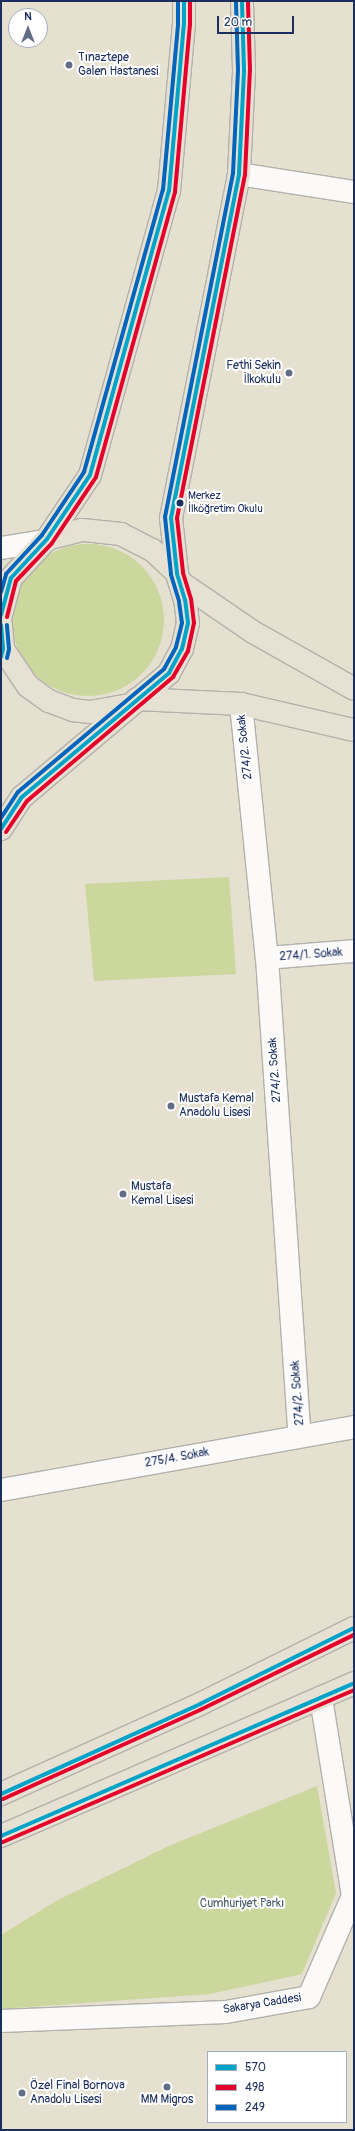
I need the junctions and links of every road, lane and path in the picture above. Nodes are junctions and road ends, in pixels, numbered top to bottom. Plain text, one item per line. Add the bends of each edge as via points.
1 (184, 1) edge
2 (242, 1) edge
3 (239, 174) junction
4 (354, 192) edge
5 (46, 540) junction
6 (1, 548) edge
7 (179, 578) junction
8 (1, 616) edge
9 (1, 625) edge
10 (2, 650) edge
11 (354, 689) edge
12 (134, 702) junction
13 (241, 704) junction
14 (354, 730) edge
15 (1, 829) edge
16 (354, 951) edge
17 (267, 958) junction
18 (354, 1427) edge
19 (300, 1436) junction
20 (1, 1490) edge
21 (354, 1628) edge
22 (354, 1683) edge
23 (321, 1698) junction
24 (1, 1794) edge
25 (1, 1836) edge
26 (1, 2021) edge

1 - 5 main road via 169,192 90,475
2 - 3 main road via 244,70
3 - 4 street
3 - 7 main road via 171,518
5 - 6 street
5 - 7 main road via 82,530 120,534 152,550
5 - 8 main road via 11,578
7 - 11 main road via 253,632
7 - 12 main road via 188,623 182,650 169,673
9 - 10 main road
10 - 12 main road via 28,686 49,701 73,710 90,712
12 - 13 main road
12 - 15 main road via 22,797
13 - 14 main road
13 - 17 street, 274/2. Sokak
16 - 17 street, 274/1. Sokak
17 - 19 street, 274/2. Sokak
18 - 19 street, 275/4. Sokak
19 - 20 street, 275/4. Sokak
21 - 24 main road via 200,1704
22 - 23 main road
23 - 25 main road
23 - 26 street, Sakarya Caddesi via 353,1896 309,1997 226,2012

